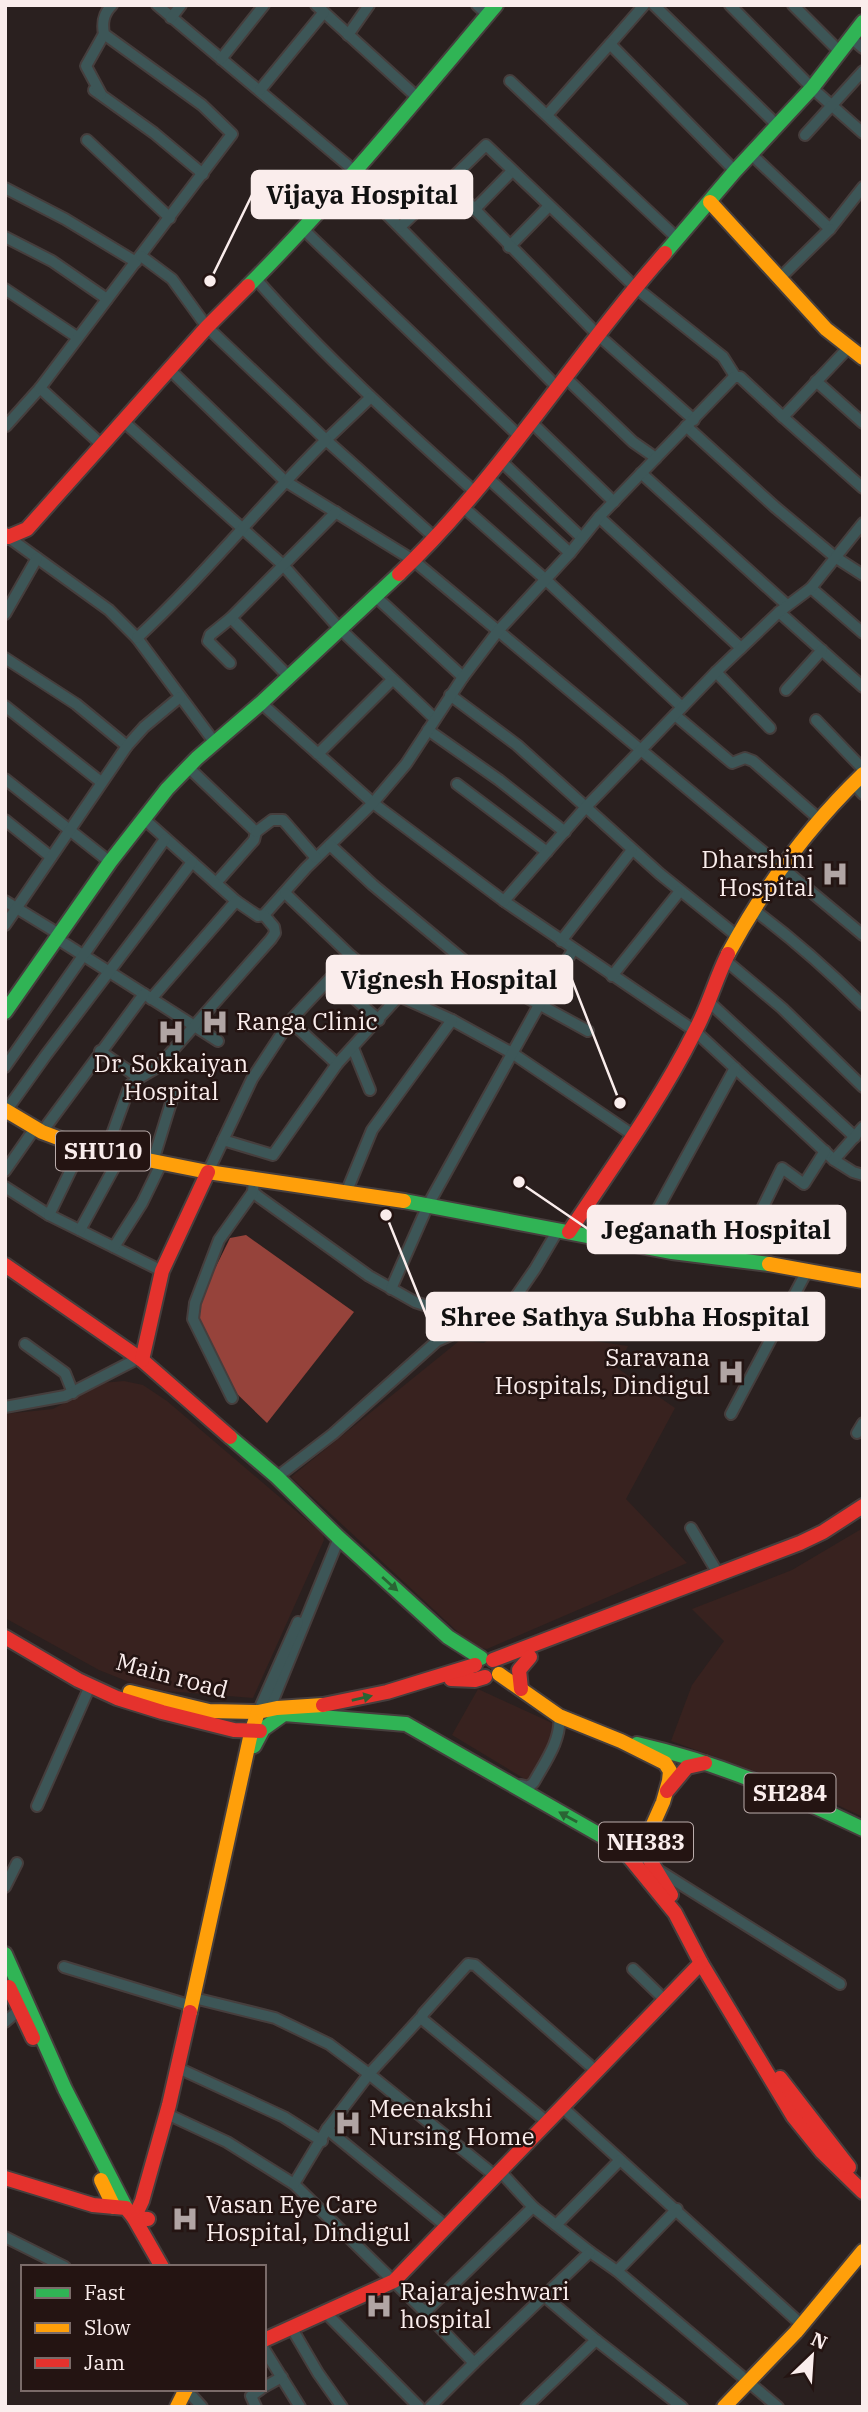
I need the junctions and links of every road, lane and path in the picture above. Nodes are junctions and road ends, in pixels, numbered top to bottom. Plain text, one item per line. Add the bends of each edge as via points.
1 (112, 5) edge
2 (157, 5) edge
3 (181, 5) edge
4 (264, 5) edge
5 (369, 5) edge
6 (644, 5) edge
7 (654, 5) edge
8 (730, 5) edge
9 (793, 5) edge
10 (487, 8) edge
11 (320, 9) edge
12 (171, 18) junction
13 (863, 23) edge
14 (104, 34) junction
15 (348, 35) junction
16 (857, 43) edge
17 (610, 44) junction
18 (841, 52) junction
19 (221, 59) junction
20 (863, 71) edge
21 (510, 81) dead end
22 (812, 88) junction
23 (260, 90) junction
24 (418, 98) junction
25 (833, 106) junction
26 (547, 115) junction
27 (777, 125) junction
28 (863, 133) edge
29 (805, 135) dead end
30 (87, 140) dead end
31 (751, 154) junction
32 (512, 171) junction
33 (735, 171) junction
34 (203, 174) junction
35 (354, 175) junction
36 (447, 182) junction
37 (863, 187) edge
38 (5, 188) edge
39 (710, 202) junction
40 (549, 206) junction
41 (474, 210) junction
42 (170, 218) junction
43 (400, 228) junction
44 (830, 229) junction
45 (304, 230) junction
46 (5, 237) edge
47 (678, 239) junction
48 (509, 247) junction
49 (139, 259) junction
50 (780, 278) junction
51 (256, 279) junction
52 (635, 287) junction
53 (5, 289) edge
54 (107, 299) junction
55 (207, 327) junction
56 (597, 334) junction
57 (77, 337) junction
58 (848, 348) junction
59 (863, 358) edge
60 (170, 370) junction
61 (735, 376) junction
62 (816, 382) junction
63 (562, 383) junction
64 (40, 388) junction
65 (370, 398) junction
66 (783, 417) junction
67 (123, 421) junction
68 (532, 423) junction
69 (690, 423) junction
70 (863, 423) edge
71 (6, 426) edge
72 (520, 438) junction
73 (326, 440) junction
74 (102, 444) junction
75 (656, 458) junction
76 (502, 461) junction
77 (641, 473) junction
78 (488, 478) junction
79 (285, 481) junction
80 (863, 488) edge
81 (475, 492) junction
82 (614, 502) junction
83 (463, 506) junction
84 (336, 512) junction
85 (599, 517) junction
86 (863, 523) edge
87 (242, 529) junction
88 (7, 536) edge
89 (434, 537) junction
90 (582, 538) junction
91 (570, 554) junction
92 (37, 558) junction
93 (835, 558) junction
94 (413, 560) junction
95 (283, 565) junction
96 (863, 575) edge
97 (545, 579) junction
98 (811, 588) junction
99 (374, 595) junction
100 (783, 608) junction
101 (5, 614) edge
102 (231, 618) junction
103 (340, 628) junction
104 (498, 631) junction
105 (863, 633) edge
106 (137, 638) junction
107 (741, 648) junction
108 (822, 650) junction
109 (5, 658) edge
110 (230, 663) dead end
111 (716, 672) junction
112 (289, 677) junction
113 (463, 677) junction
114 (392, 680) junction
115 (863, 687) edge
116 (786, 690) dead end
117 (450, 695) junction
118 (180, 697) junction
119 (261, 703) junction
120 (5, 706) edge
121 (678, 711) junction
122 (435, 719) junction
123 (816, 720) dead end
124 (771, 728) dead end
125 (428, 730) junction
126 (215, 743) junction
127 (127, 746) junction
128 (641, 752) junction
129 (318, 754) junction
130 (188, 768) junction
131 (5, 779) edge
132 (860, 780) edge
133 (101, 782) junction
134 (457, 784) dead end
135 (373, 803) junction
136 (585, 808) junction
137 (818, 818) junction
138 (144, 819) junction
139 (5, 820) edge
140 (68, 829) junction
141 (256, 832) junction
142 (565, 832) junction
143 (165, 839) junction
144 (330, 845) junction
145 (632, 850) junction
146 (547, 852) junction
147 (51, 857) junction
148 (316, 858) junction
149 (110, 862) junction
150 (192, 862) junction
151 (780, 867) junction
152 (216, 883) junction
153 (680, 891) junction
154 (285, 893) junction
155 (5, 901) edge
156 (236, 901) junction
157 (503, 901) junction
158 (15, 907) junction
159 (754, 910) junction
160 (264, 915) junction
161 (5, 925) edge
162 (863, 934) edge
163 (57, 936) junction
164 (737, 936) junction
165 (561, 941) junction
166 (573, 950) junction
167 (82, 955) junction
168 (351, 956) junction
169 (725, 960) junction
170 (110, 973) junction
171 (612, 976) junction
172 (331, 978) junction
173 (419, 978) dead end
174 (399, 996) junction
175 (147, 997) junction
176 (708, 1001) junction
177 (539, 1005) junction
178 (863, 1005) edge
179 (5, 1012) edge
180 (379, 1020) junction
181 (452, 1020) junction
182 (290, 1021) junction
183 (197, 1026) junction
184 (587, 1031) dead end
185 (695, 1031) junction
186 (218, 1041) dead end
187 (353, 1048) junction
188 (100, 1051) junction
189 (512, 1053) junction
190 (337, 1064) junction
191 (5, 1067) edge
192 (735, 1068) junction
193 (139, 1077) junction
194 (863, 1087) edge
195 (370, 1090) dead end
196 (174, 1093) dead end
197 (6, 1110) edge
198 (38, 1130) junction
199 (859, 1132) edge
200 (633, 1135) junction
201 (223, 1140) junction
202 (82, 1147) junction
203 (106, 1151) junction
204 (825, 1151) junction
205 (121, 1154) junction
206 (834, 1160) junction
207 (157, 1161) junction
208 (5, 1171) edge
209 (208, 1172) junction
210 (863, 1175) edge
211 (253, 1185) junction
212 (5, 1187) edge
213 (346, 1193) junction
214 (428, 1205) junction
215 (49, 1214) junction
216 (80, 1230) junction
217 (563, 1231) junction
218 (638, 1245) junction
219 (114, 1247) junction
220 (737, 1260) junction
221 (5, 1265) edge
222 (162, 1271) junction
223 (807, 1271) junction
224 (863, 1281) edge
225 (391, 1289) junction
226 (499, 1321) junction
227 (24, 1344) dead end
228 (140, 1359) junction
229 (73, 1393) junction
230 (232, 1398) dead end
231 (5, 1407) edge
232 (731, 1414) dead end
233 (277, 1477) junction
234 (863, 1506) edge
235 (863, 1516) edge
236 (691, 1528) dead end
237 (339, 1538) junction
238 (719, 1575) junction
239 (5, 1626) edge
240 (5, 1637) edge
241 (530, 1657) junction
242 (489, 1667) junction
243 (428, 1681) junction
244 (90, 1686) junction
245 (521, 1689) junction
246 (264, 1710) junction
247 (405, 1712) junction
248 (559, 1716) junction
249 (257, 1731) junction
250 (621, 1741) junction
251 (474, 1764) junction
252 (714, 1764) junction
253 (666, 1793) junction
254 (37, 1806) dead end
255 (863, 1829) edge
256 (645, 1844) junction
257 (621, 1847) junction
258 (17, 1863) dead end
259 (655, 1868) junction
260 (5, 1887) edge
261 (5, 1954) edge
262 (701, 1963) junction
263 (64, 1966) dead end
264 (634, 1969) dead end
265 (5, 1976) edge
266 (840, 1984) dead end
267 (665, 2000) junction
268 (193, 2002) junction
269 (19, 2010) junction
270 (422, 2016) junction
271 (5, 2022) edge
272 (764, 2062) junction
273 (178, 2068) junction
274 (595, 2070) junction
275 (369, 2074) junction
276 (561, 2106) junction
277 (167, 2114) junction
278 (546, 2121) junction
279 (327, 2129) junction
280 (322, 2141) junction
281 (621, 2160) junction
282 (497, 2172) junction
283 (5, 2178) edge
284 (863, 2179) edge
285 (294, 2183) junction
286 (863, 2192) edge
287 (533, 2207) junction
288 (677, 2210) junction
289 (131, 2213) junction
290 (556, 2225) junction
291 (447, 2227) junction
292 (5, 2237) edge
293 (863, 2251) edge
294 (590, 2252) junction
295 (61, 2265) edge
296 (161, 2265) edge
297 (171, 2265) edge
298 (617, 2271) junction
299 (394, 2281) junction
300 (543, 2295) junction
301 (425, 2312) junction
302 (326, 2313) junction
303 (802, 2325) junction
304 (291, 2327) junction
305 (266, 2339) edge
306 (596, 2340) junction
307 (266, 2351) edge
308 (474, 2363) junction
309 (282, 2377) junction
310 (750, 2382) junction
311 (266, 2386) edge
312 (258, 2391) edge
313 (193, 2398) edge
314 (177, 2407) edge
315 (256, 2407) edge
316 (300, 2407) edge
317 (342, 2407) edge
318 (419, 2407) edge
319 (430, 2407) edge
320 (526, 2407) edge
321 (682, 2407) edge
322 (724, 2407) edge
323 (778, 2407) edge

1 - 14 street via 104,16
2 - 12 street
3 - 12 street
4 - 19 street
5 - 15 street
6 - 17 street
7 - 27 street
8 - 22 street
9 - 18 street
10 - 24 main road
11 - 15 street
11 - 23 street
12 - 19 street
13 - 16 main road
14 - 34 street via 86,66 98,93
14 - 34 street via 231,131
15 - 24 street
16 - 18 main road
17 - 26 street
17 - 33 street
18 - 22 main road
19 - 23 street
20 - 25 street
21 - 26 street
22 - 25 street
22 - 27 main road
23 - 35 street
24 - 35 main road
25 - 28 street
25 - 29 street
26 - 47 street
27 - 31 main road
30 - 42 street
31 - 33 main road
31 - 44 street
32 - 36 street via 486,145
32 - 40 street
32 - 41 street
33 - 39 main road
34 - 42 street
35 - 43 street
35 - 45 main road
36 - 41 street
36 - 43 street
37 - 44 street
38 - 49 street
39 - 47 main road
39 - 50 main road
40 - 48 street
40 - 52 street
41 - 48 street
42 - 49 street
43 - 63 street
44 - 50 street
45 - 51 main road
45 - 72 street
46 - 54 street via 52,261
47 - 52 main road
48 - 56 street
49 - 54 street
49 - 55 street via 172,279
50 - 58 main road
51 - 55 main road
51 - 65 street
52 - 56 main road
52 - 61 street via 723,357
53 - 57 street
54 - 57 street
55 - 60 main road
55 - 73 street
56 - 63 main road
56 - 69 street
57 - 64 street
58 - 59 main road
58 - 62 street
60 - 67 main road
60 - 79 street
61 - 66 street
61 - 69 street
62 - 66 street
62 - 70 street
63 - 68 main road
63 - 75 street
64 - 71 street
64 - 74 street
65 - 73 street
65 - 81 street
66 - 80 street
67 - 74 main road
67 - 87 street
68 - 72 main road
68 - 82 street
69 - 75 street
69 - 93 street via 733,471
72 - 76 main road
73 - 79 street
73 - 89 street
74 - 88 main road via 27,529
75 - 77 street
76 - 78 main road
76 - 90 street
77 - 82 street
77 - 100 street
78 - 81 main road
78 - 91 street
79 - 84 street
79 - 87 street
81 - 83 main road
82 - 85 street
83 - 89 main road
83 - 97 street
84 - 94 street
84 - 95 street
85 - 90 street
85 - 107 street
86 - 93 street
87 - 95 street
87 - 106 street
88 - 92 street
89 - 94 main road
90 - 91 street
91 - 97 street
92 - 101 street
92 - 106 street via 109,610
93 - 96 street
93 - 98 street
94 - 99 main road
94 - 104 street
95 - 102 street
95 - 103 street
97 - 104 street
97 - 121 street
98 - 100 street
98 - 105 street
99 - 103 main road
99 - 113 street
100 - 107 street
100 - 108 street
102 - 110 street via 208,641
102 - 112 street
103 - 112 main road
103 - 114 street
104 - 113 street
104 - 128 street
106 - 118 street
107 - 111 street
108 - 115 street
108 - 116 street
109 - 127 street via 76,704
111 - 121 street
111 - 124 street
112 - 119 main road
113 - 117 street
114 - 122 street
114 - 129 street
117 - 122 street
117 - 136 street via 517,745
118 - 126 street
118 - 127 street
119 - 126 main road
119 - 129 street
120 - 133 street
121 - 128 street
121 - 137 street via 732,763 749,758
122 - 125 street
123 - 132 street
125 - 135 street
125 - 142 street
126 - 130 main road
127 - 133 street
128 - 136 street
128 - 151 street
129 - 135 street
130 - 138 main road
130 - 141 street
131 - 140 street
132 - 137 main road
133 - 140 street
134 - 146 street
135 - 144 street
135 - 157 street
136 - 142 street
136 - 145 street
137 - 151 main road
138 - 143 street
138 - 149 main road
139 - 147 street
140 - 147 street
140 - 149 street
141 - 148 street via 272,820 282,820
141 - 152 street
142 - 146 street
143 - 150 street
143 - 167 street
144 - 148 street
144 - 177 street via 465,962
145 - 153 street
145 - 165 street
146 - 157 street
147 - 158 street
148 - 154 street
149 - 163 main road
150 - 152 street
150 - 170 street
151 - 159 main road
151 - 162 street
152 - 156 street
153 - 164 street
153 - 171 street
154 - 160 street
154 - 168 street
155 - 158 street
156 - 160 street via 258,916
156 - 175 street
157 - 165 street
158 - 161 street
158 - 163 street
159 - 164 main road
159 - 178 street via 825,967
160 - 183 street via 275,933
163 - 167 street
163 - 179 main road
164 - 169 main road
165 - 166 street
166 - 171 street
166 - 177 street
167 - 170 street
167 - 191 street
168 - 172 street
168 - 174 street
169 - 176 main road
169 - 194 street
170 - 175 street
170 - 197 street
171 - 185 street
172 - 180 street
172 - 182 street
173 - 174 street
174 - 180 street
174 - 181 street
175 - 183 street
175 - 188 street
176 - 185 main road
176 - 199 street
177 - 184 street
177 - 189 street
180 - 187 street
181 - 189 street
181 - 213 street via 372,1130
182 - 190 street
182 - 201 street via 253,1079
183 - 186 street
183 - 193 street via 158,1067
185 - 192 street
185 - 200 main road
187 - 190 street
187 - 195 street
188 - 193 street
188 - 198 street
189 - 200 street
189 - 214 street
190 - 201 street via 272,1155
192 - 204 street
192 - 218 street
193 - 203 street via 131,1086
196 - 207 street
197 - 198 main road, SHU10
198 - 202 main road, SHU10
198 - 208 street
199 - 206 street
200 - 217 main road
201 - 209 street
202 - 203 main road, SHU10
202 - 215 street
203 - 205 main road, SHU10
204 - 206 street
204 - 220 street via 804,1184 782,1168
205 - 207 main road, SHU10
205 - 216 street
206 - 210 street
207 - 209 main road, SHU10
207 - 219 street via 142,1203
209 - 211 main road, SHU10
209 - 222 main road
211 - 213 main road, SHU10
211 - 225 street
211 - 230 street via 219,1240 195,1303 194,1319
212 - 215 street
213 - 214 main road, SHU10
214 - 217 main road, SHU10
214 - 225 street
215 - 216 street
216 - 219 street
217 - 218 main road, SHU10
217 - 226 street
218 - 220 main road, SHU10
219 - 222 street
220 - 223 main road, SHU10
221 - 228 main road
222 - 228 main road
223 - 224 main road, SHU10
223 - 232 street
225 - 226 street via 443,1311
226 - 233 street via 489,1330 437,1341 333,1434
227 - 229 street via 65,1373
228 - 229 street
228 - 233 main road
229 - 231 street
233 - 237 main road
234 - 238 main road via 823,1532
235 - 241 main road via 768,1566
236 - 238 street
237 -> 242 main road via 448,1637
237 - 246 street via 328,1554
238 - 242 main road
239 - 246 main road, Main road via 90,1677 126,1691 212,1713
240 - 244 main road, Main road
241 - 242 main road
241 - 245 main road via 519,1670
242 - 243 main road, Main road via 475,1680
242 - 245 main road, NH383
246 -> 243 main road, Main road via 333,1704
243 - 247 main road via 415,1690
244 - 249 main road, Main road via 159,1712
244 - 254 street
245 - 248 main road, NH383
246 - 249 main road
247 - 249 main road, NH383 via 284,1714
247 - 251 main road, NH383
248 - 250 main road, NH383
248 - 251 street via 557,1737 529,1787
249 - 268 main road via 247,1758
250 - 252 main road, SH284
250 - 253 main road, NH383 via 662,1759 670,1771
257 -> 251 main road, NH383
252 - 253 main road, SH284 via 686,1765
252 - 255 main road, SH284
253 - 256 main road, NH383
256 - 257 main road, NH383
256 - 259 main road
257 - 262 main road via 675,1913
258 - 260 street
259 - 266 street
259 - 272 main road
261 - 289 main road via 65,2090
262 - 267 main road
262 - 272 main road
263 - 268 street
264 - 267 street
265 - 269 main road
267 - 274 main road
268 - 273 main road
268 - 275 street via 275,2018 329,2044
269 - 271 street
269 - 289 main road
270 - 274 street via 472,1963
270 - 275 street
270 - 278 street
272 - 284 main road via 843,2161
272 - 286 main road via 793,2116 821,2152
273 - 277 main road
273 - 280 street via 284,2117
274 - 276 main road
275 - 279 street
275 - 282 street
276 - 278 main road
276 - 281 street
277 - 285 street via 227,2142
277 - 289 main road via 142,2201
278 - 282 main road
279 - 280 street
279 - 291 street
280 - 285 street
281 - 288 street
281 - 290 street
282 - 287 street
282 - 291 main road
283 - 289 main road
285 - 299 street
287 - 290 street
287 - 301 street
288 - 298 street
288 - 303 street
289 - 296 main road
289 - 297 main road
290 - 294 street
291 - 299 main road
292 - 295 street
293 - 303 main road
294 - 298 street
294 - 300 street
298 - 310 street
299 - 301 street
299 - 302 main road
300 - 306 street
300 - 308 street
301 - 308 street
302 - 304 main road
302 - 318 street
303 - 310 main road
304 - 305 main road
304 - 317 street
306 - 320 street
306 - 321 street
307 - 309 street
308 - 319 street
309 - 311 street
309 - 316 street
310 - 322 main road
310 - 323 street
312 - 315 street via 251,2396
313 - 314 main road

